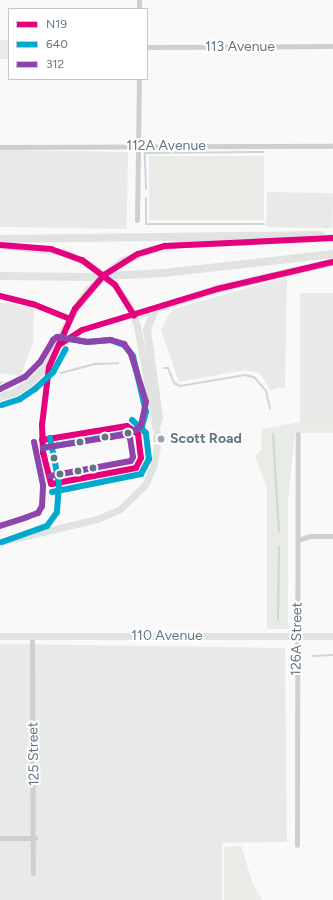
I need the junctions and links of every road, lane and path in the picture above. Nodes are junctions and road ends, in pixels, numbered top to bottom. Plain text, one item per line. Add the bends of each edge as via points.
1 (333, 46) edge
2 (148, 47) edge
3 (139, 80) edge
4 (139, 146) junction
5 (333, 146) edge
6 (0, 147) edge
7 (137, 220) dead end
8 (333, 235) edge
9 (333, 238) edge
10 (0, 239) edge
11 (0, 245) edge
12 (333, 254) edge
13 (333, 262) edge
14 (104, 275) junction
15 (0, 276) edge
16 (155, 309) junction
17 (134, 316) junction
18 (0, 396) edge
19 (157, 431) joint
20 (298, 434) dead end
21 (158, 447) tunnel mouth
22 (333, 536) edge
23 (298, 540) junction
24 (0, 542) edge
25 (0, 636) edge
26 (32, 636) junction
27 (296, 636) junction
28 (333, 636) edge
29 (0, 838) edge
30 (34, 838) junction
31 (297, 845) dead end
32 (33, 873) dead end

1 - 2 street, 113 Avenue
3 - 4 street
4 - 5 street, 112A Avenue
4 - 6 street, 112A Avenue
4 - 7 street
8 - 10 main road
9 - 14 main road via 165,246 138,254
11 - 14 main road via 64,252 82,260
12 - 15 main road via 164,273
13 - 16 main road via 216,289
14 - 17 main road via 123,296
14 - 18 main road via 75,309 52,358 30,383 16,392
16 - 17 main road
16 - 19 main road via 148,324 147,337 159,418
17 - 19 main road
20 - 23 street, 126A Street
21 - 24 main road via 145,485 120,509 97,519
22 - 23 street via 310,536
23 - 27 street, 126A Street
25 - 26 main road, 110 Avenue
26 - 27 main road, 110 Avenue
26 - 30 street, 125 Street
27 - 28 main road, 110 Avenue
27 - 31 street, 126A Street
29 - 30 street
30 - 32 street, 125 Street

